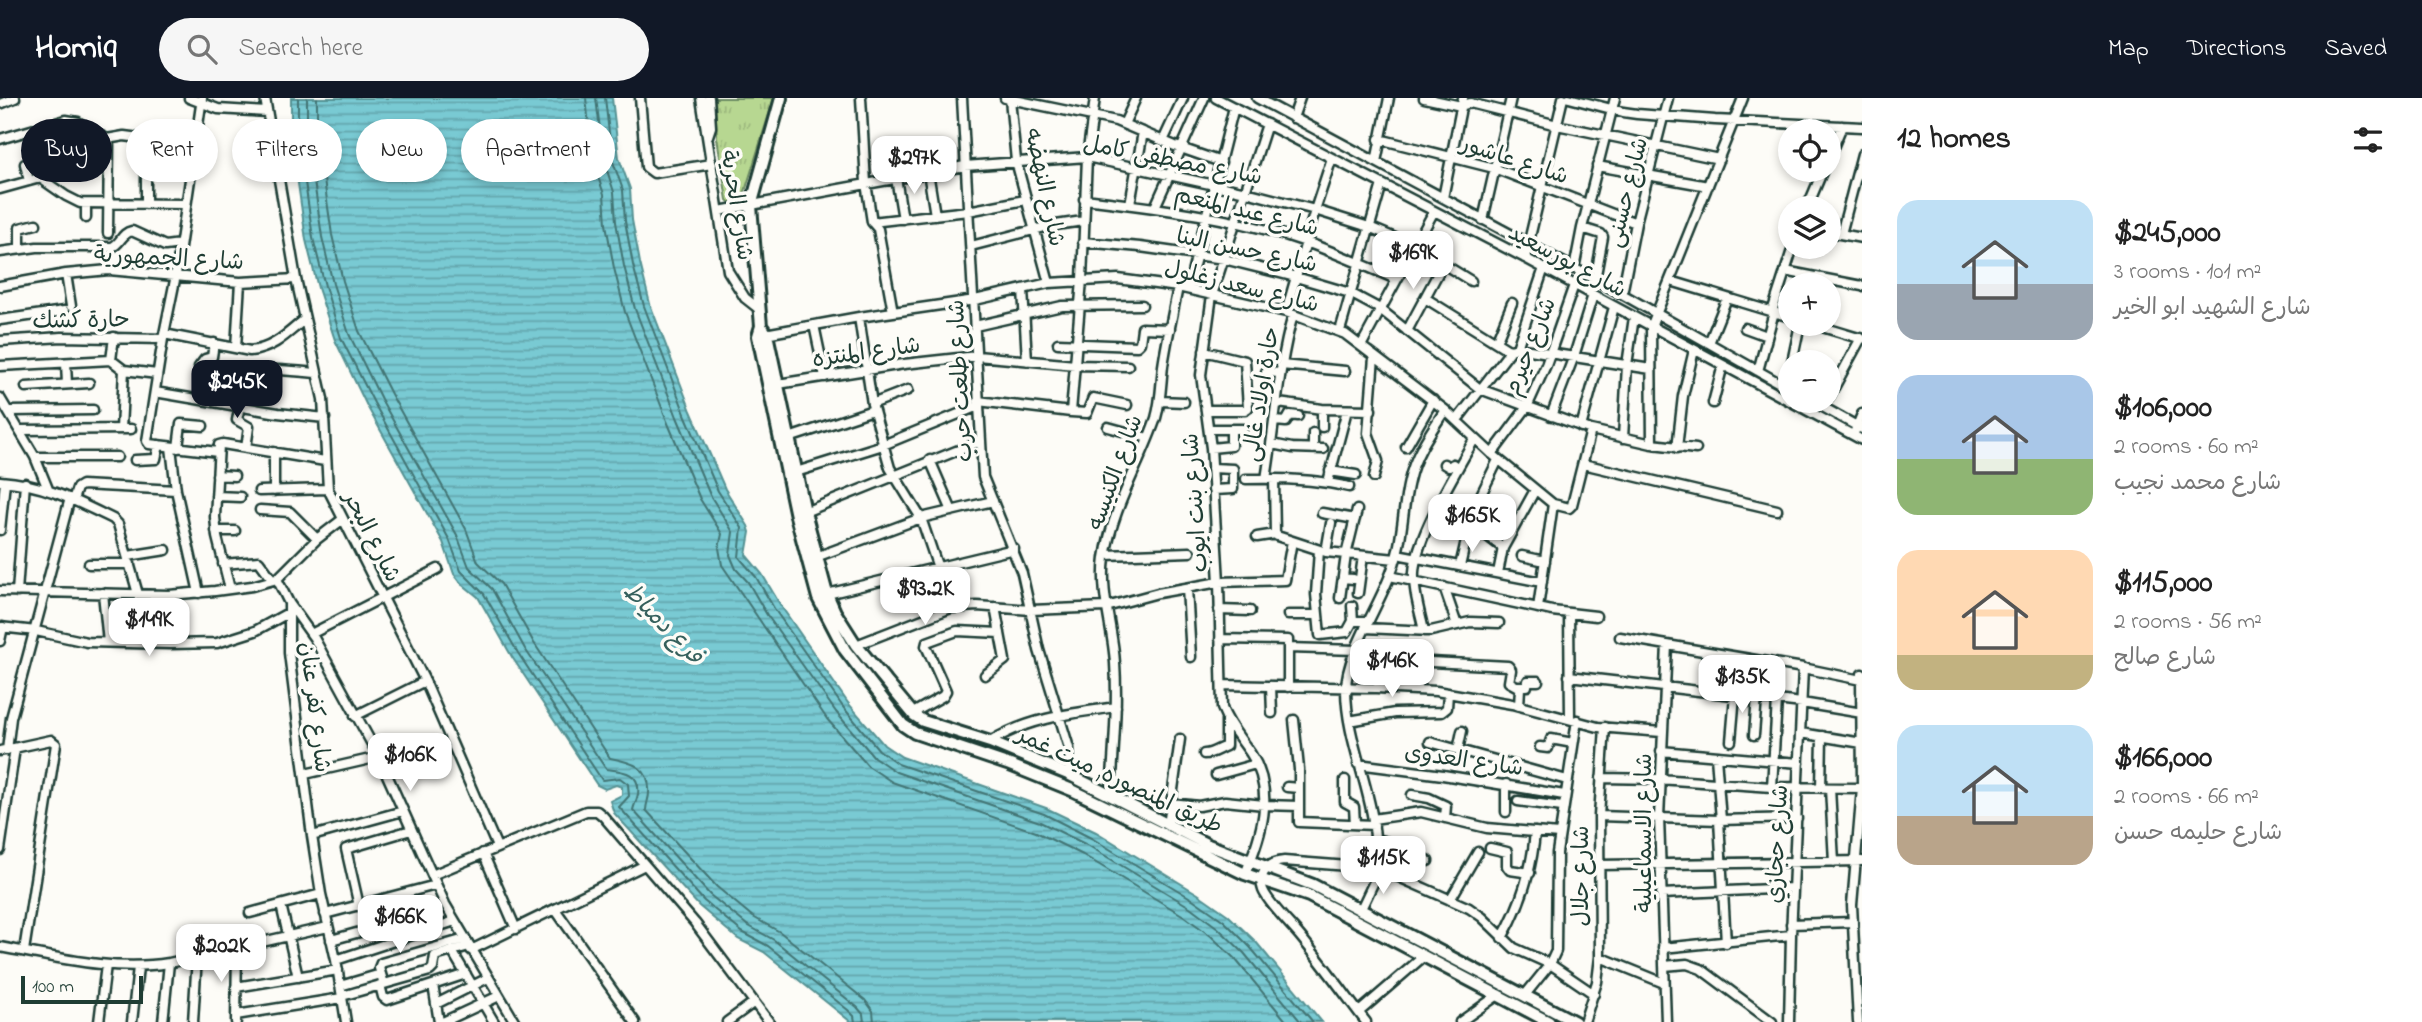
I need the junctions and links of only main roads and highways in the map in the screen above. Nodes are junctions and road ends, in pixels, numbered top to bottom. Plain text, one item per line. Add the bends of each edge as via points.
1 (781, 98) edge
2 (762, 332) junction
3 (784, 439) junction
4 (800, 514) junction
5 (1547, 1022) edge
6 (1575, 1022) edge

1 - 2 main road, طريق المنصوره, ميت غمر via 751,206
2 - 3 main road, طريق المنصوره, ميت غمر
2 - 3 main road, طريق المنصوره, ميت غمر via 778,384
3 - 4 main road, طريق المنصوره, ميت غمر
3 - 4 main road, طريق المنصوره, ميت غمر via 796,472
4 - 5 main road, طريق المنصوره, ميت غمر via 813,585 825,616 902,725 1072,790 1245,874 1309,896
4 - 6 main road, طريق المنصوره, ميت غمر via 835,612 856,645 923,722 990,742 1070,775 1208,845 1313,885

